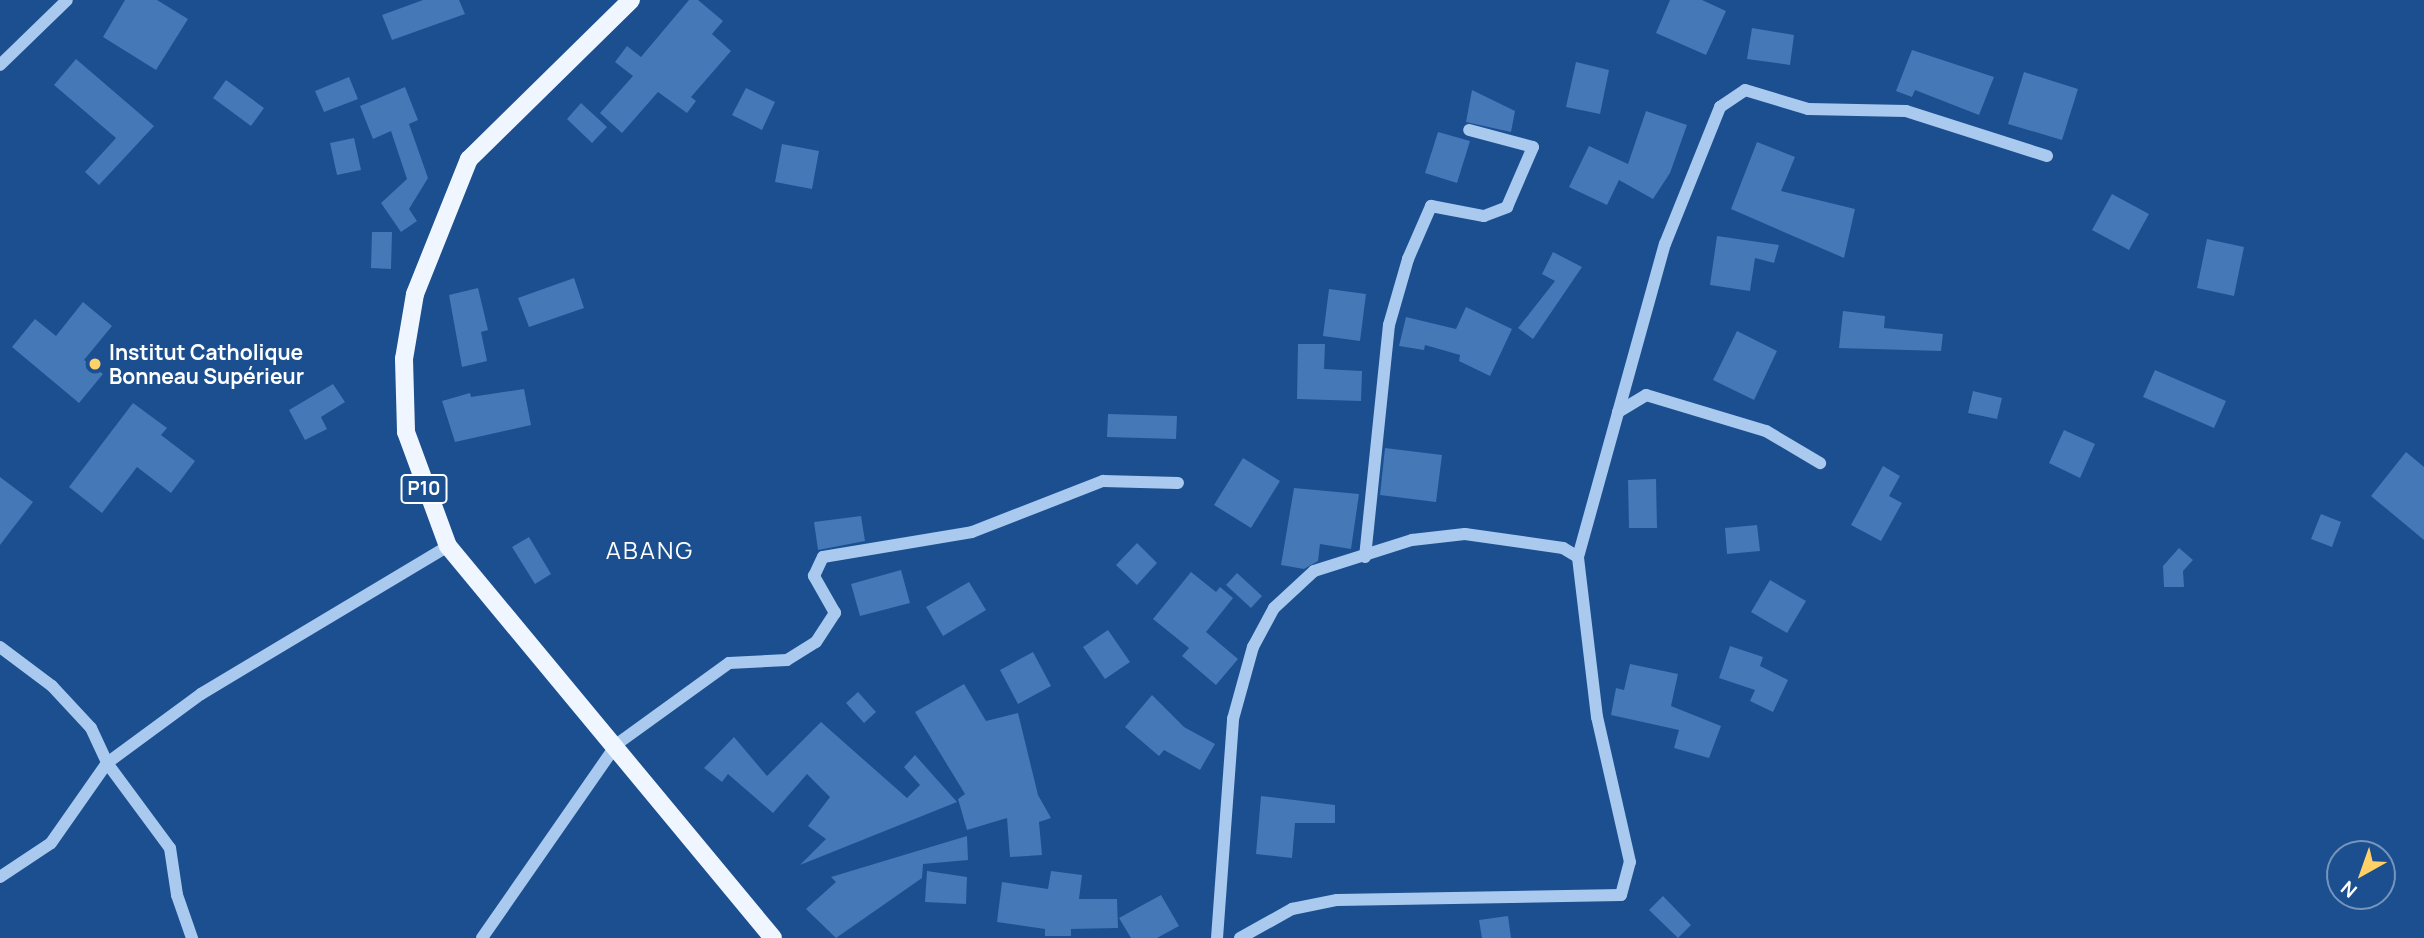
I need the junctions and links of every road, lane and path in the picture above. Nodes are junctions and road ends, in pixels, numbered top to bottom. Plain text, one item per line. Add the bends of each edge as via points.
1 (67, 0) edge
2 (631, 0) edge
3 (0, 65) edge
4 (1469, 130) dead end
5 (2047, 156) dead end
6 (1617, 412) junction
7 (1821, 463) dead end
8 (1178, 483) dead end
9 (448, 546) junction
10 (1578, 556) junction
11 (1365, 557) junction
12 (0, 647) edge
13 (617, 744) junction
14 (107, 763) junction
15 (0, 877) edge
16 (192, 938) edge
17 (482, 938) edge
18 (773, 938) edge
19 (1217, 938) edge
20 (1240, 938) edge

1 - 3 street
2 - 9 main road, P10 via 469,159 415,294 404,359 406,432
4 - 11 street via 1533,147 1507,207 1484,216 1431,206 1408,259 1389,325
5 - 6 street via 1906,111 1808,109 1745,90 1731,97 1720,107 1665,244
6 - 7 street via 1646,395 1766,431
6 - 10 street
8 - 13 street via 1103,481 972,532 823,557 814,576 835,613 816,642 787,660 729,663
9 - 13 main road, P10
9 - 14 street via 201,694
10 - 11 street via 1563,548 1465,534 1412,540
10 - 20 street via 1599,730 1630,862 1621,895 1337,900 1292,909
11 - 19 street via 1314,571 1274,608 1253,647 1233,719
12 - 14 street via 52,686 91,728
13 - 17 street
13 - 18 main road, P10
14 - 15 street via 51,843
14 - 16 street via 170,848 177,895

